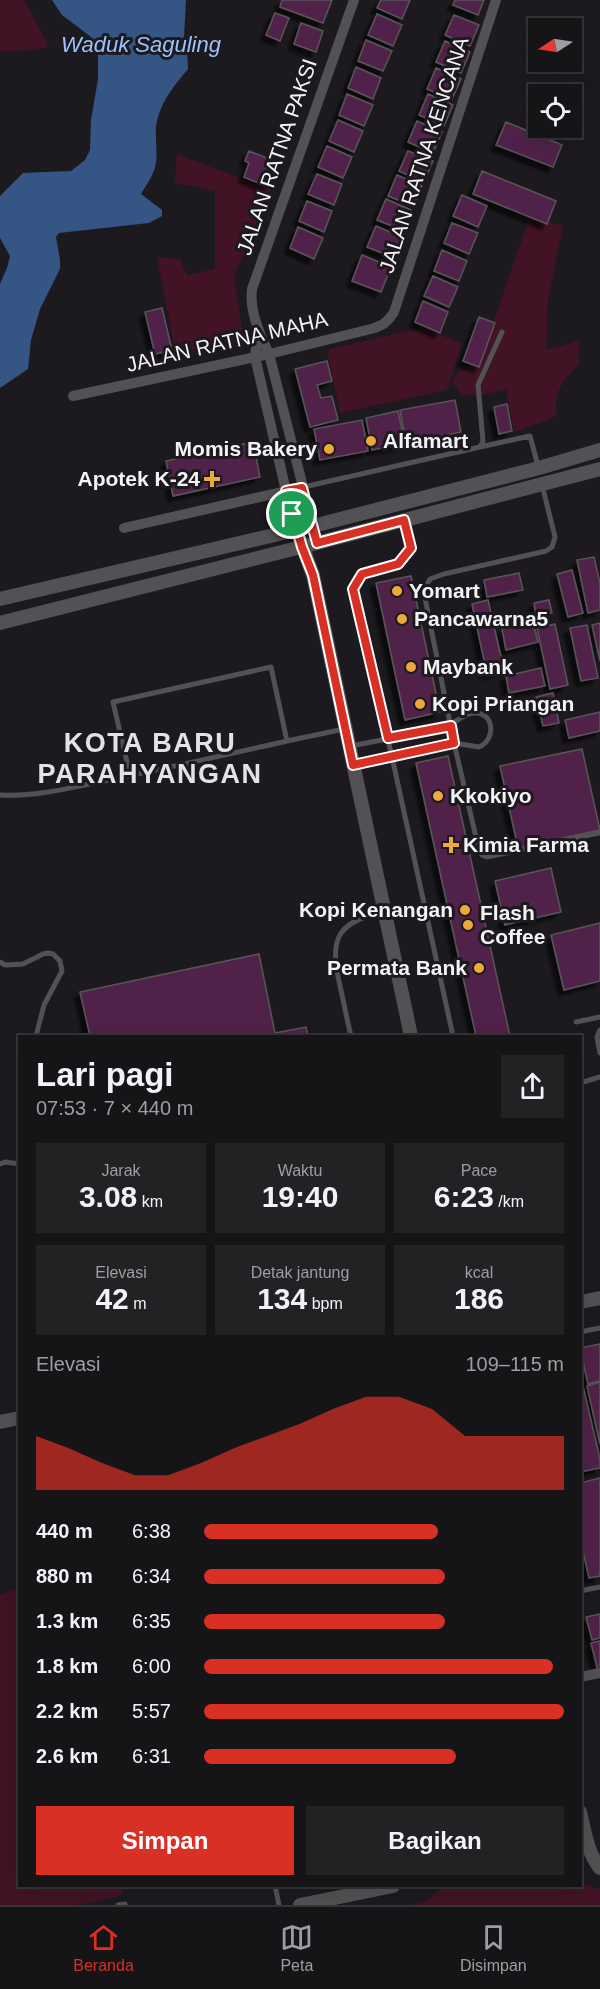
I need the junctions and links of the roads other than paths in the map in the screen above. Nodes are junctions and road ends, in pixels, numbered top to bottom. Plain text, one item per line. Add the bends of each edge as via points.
1 (354, 0) edge
2 (496, 0) edge
3 (388, 321) joint
4 (258, 329) junction
5 (502, 332) dead end
6 (269, 354) junction
7 (255, 357) junction
8 (73, 396) dead end
9 (480, 447) junction
10 (600, 450) edge
11 (539, 468) junction
12 (600, 469) edge
13 (542, 485) junction
14 (302, 488) junction
15 (286, 491) junction
16 (404, 520) junction
17 (313, 526) junction
18 (124, 528) dead end
19 (297, 530) junction
20 (317, 543) junction
21 (302, 547) junction
22 (313, 575) junction
23 (0, 599) edge
24 (0, 623) edge
25 (451, 726) junction
26 (345, 729) junction
27 (388, 738) junction
28 (287, 741) junction
29 (454, 743) junction
30 (349, 747) junction
31 (392, 757) junction
32 (353, 765) junction
33 (130, 776) junction
34 (0, 795) edge
35 (599, 833) edge
36 (385, 911) junction
37 (0, 962) edge
38 (600, 1017) edge
39 (576, 1022) dead end
40 (600, 1030) edge
41 (36, 1035) edge
42 (351, 1035) edge
43 (411, 1035) edge
44 (453, 1035) edge
45 (600, 1053) edge
46 (600, 1077) edge
47 (582, 1082) edge
48 (0, 1164) edge
49 (18, 1164) edge
50 (600, 1298) edge
51 (582, 1302) edge
52 (600, 1328) edge
53 (582, 1332) edge
54 (18, 1418) edge
55 (0, 1422) edge
56 (600, 1587) edge
57 (582, 1591) edge
58 (600, 1673) edge
59 (582, 1677) edge
60 (582, 1820) edge
61 (600, 1868) edge
62 (275, 1887) edge
63 (355, 1887) edge
64 (389, 1887) edge
65 (338, 1892) edge
66 (279, 1905) edge
67 (300, 1905) edge

1 - 4 street, JALAN RATNA PAKSI via 252,289 250,298
2 - 3 street, JALAN RATNA KENCANA
3 - 6 street, JALAN RATNA MAHA via 382,326
4 - 6 street
4 - 7 street
5 - 9 lane via 478,385 483,441
6 - 7 street, JALAN RATNA MAHA
6 - 14 street
7 - 8 street, JALAN RATNA MAHA
7 - 15 street
9 - 11 lane via 530,436
9 - 14 lane
10 - 11 street
11 - 17 street
12 - 13 street
13 - 16 street
13 - 25 lane via 555,537 552,547 444,574 430,579 425,588
14 - 15 lane
14 - 17 street
15 - 18 street
15 - 19 street
16 - 20 street
16 - 27 lane via 411,548 398,564 362,574 353,589
17 - 19 street
17 - 20 street
19 - 21 street
19 - 23 street
20 - 21 street
20 - 22 street
21 - 22 street
21 - 24 street
22 - 26 street
25 - 27 lane
25 - 29 lane
25 - 29 lane via 476,713 486,717 491,727 490,737 483,745
26 - 28 lane
26 - 30 street
27 - 30 lane
27 - 31 lane
28 - 33 lane
28 - 33 lane via 271,668 113,702
29 - 31 lane
29 - 35 lane via 482,855
30 - 32 street
31 - 32 lane
31 - 44 lane
32 - 36 street
33 - 34 lane via 37,794
36 - 42 lane via 353,921 336,946 334,961
36 - 43 street
37 - 41 lane via 23,964 48,953 60,961 62,971 44,1005
38 - 39 lane
40 - 45 lane
46 - 47 lane
48 - 49 lane
50 - 51 street
52 - 53 lane
54 - 55 street
56 - 57 lane
58 - 59 street
60 - 61 street via 592,1858
62 - 66 lane
63 - 65 street
64 - 65 street via 362,1893
65 - 67 street

